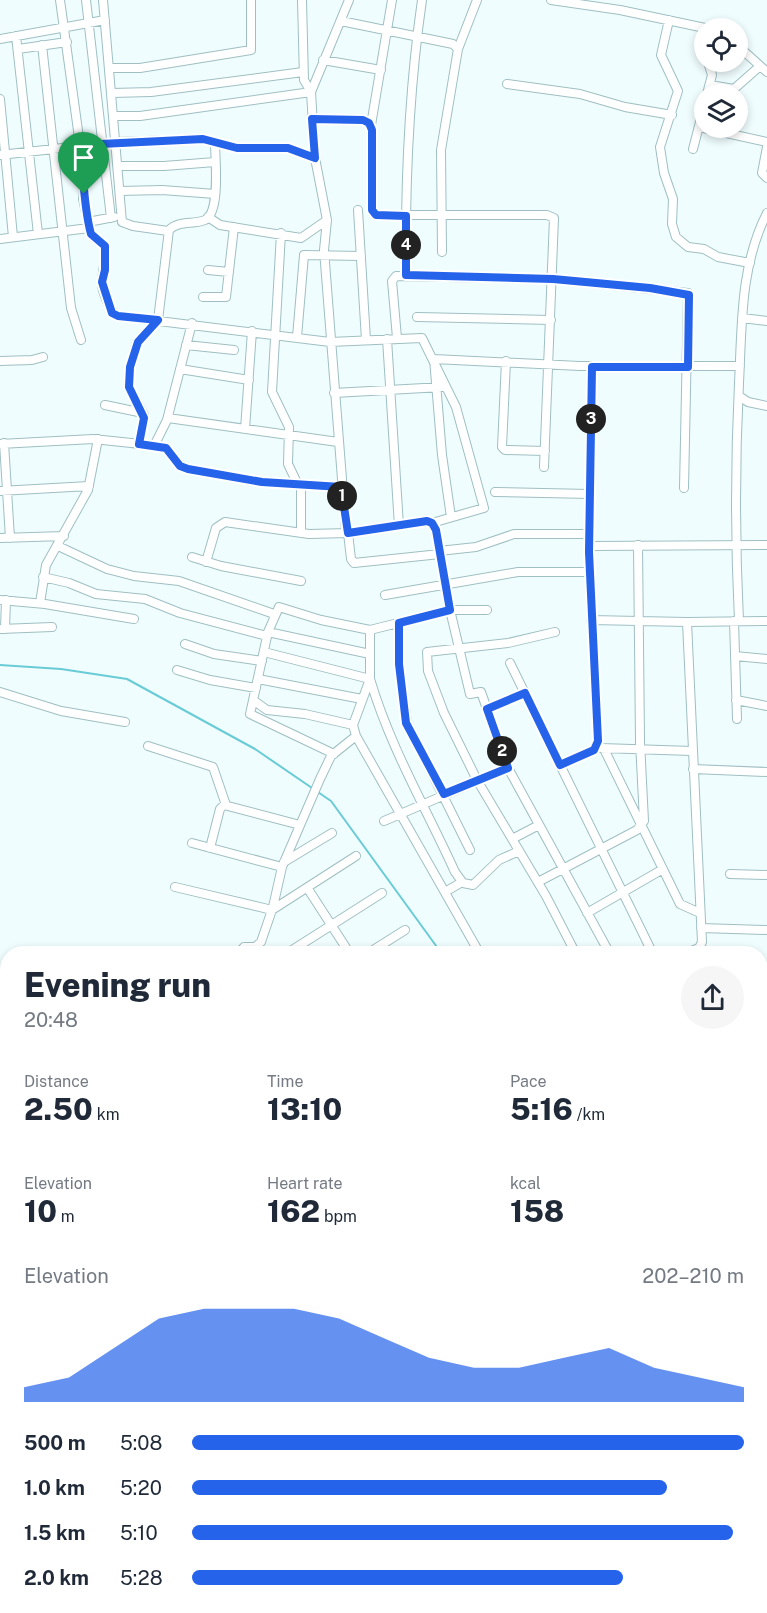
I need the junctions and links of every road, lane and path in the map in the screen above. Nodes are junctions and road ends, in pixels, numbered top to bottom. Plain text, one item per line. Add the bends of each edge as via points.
1 (69, 0) edge
2 (86, 0) edge
3 (103, 0) edge
4 (251, 0) edge
5 (302, 0) edge
6 (349, 0) edge
7 (392, 0) edge
8 (422, 0) edge
9 (477, 0) edge
10 (551, 0) edge
11 (613, 0) edge
12 (60, 1) edge
13 (575, 2) edge
14 (615, 9) junction
15 (105, 20) junction
16 (669, 20) junction
17 (341, 21) junction
18 (89, 23) junction
19 (65, 26) junction
20 (694, 26) edge
21 (389, 31) junction
22 (16, 36) junction
23 (417, 37) junction
24 (0, 39) edge
25 (67, 42) junction
26 (42, 45) junction
27 (18, 49) junction
28 (458, 49) junction
29 (748, 55) edge
30 (93, 57) junction
31 (109, 59) junction
32 (323, 60) junction
33 (760, 66) junction
34 (110, 68) junction
35 (381, 70) junction
36 (303, 72) junction
37 (767, 72) edge
38 (507, 84) dead end
39 (740, 84) edge
40 (311, 92) junction
41 (112, 93) junction
42 (0, 99) edge
43 (672, 115) junction
44 (114, 116) junction
45 (312, 119) junction
46 (370, 124) junction
47 (696, 138) edge
48 (748, 138) edge
49 (116, 142) junction
50 (215, 142) junction
51 (767, 142) edge
52 (103, 143) junction
53 (80, 145) junction
54 (767, 147) edge
55 (54, 148) junction
56 (693, 149) dead end
57 (30, 150) junction
58 (3, 154) edge
59 (315, 158) junction
60 (215, 162) junction
61 (118, 166) junction
62 (767, 178) edge
63 (120, 191) junction
64 (215, 194) junction
65 (358, 210) dead end
66 (767, 213) edge
67 (121, 215) junction
68 (442, 215) junction
69 (406, 216) junction
70 (208, 217) junction
71 (111, 218) junction
72 (327, 220) junction
73 (89, 225) junction
74 (234, 227) junction
75 (63, 231) junction
76 (168, 231) junction
77 (280, 233) junction
78 (38, 234) junction
79 (13, 237) junction
80 (0, 239) edge
81 (442, 252) dead end
82 (324, 254) junction
83 (361, 256) junction
84 (750, 263) junction
85 (208, 270) dead end
86 (229, 272) junction
87 (406, 275) junction
88 (553, 279) junction
89 (203, 297) dead end
90 (417, 317) dead end
91 (742, 318) junction
92 (158, 320) junction
93 (551, 320) junction
94 (767, 321) edge
95 (192, 323) junction
96 (252, 331) junction
97 (276, 334) junction
98 (297, 338) junction
99 (397, 338) junction
100 (387, 339) junction
101 (81, 340) dead end
102 (366, 340) junction
103 (330, 342) junction
104 (186, 345) junction
105 (234, 350) dead end
106 (43, 357) dead end
107 (434, 359) junction
108 (0, 361) edge
109 (506, 361) junction
110 (550, 364) junction
111 (740, 366) junction
112 (592, 367) junction
113 (688, 367) junction
114 (180, 369) junction
115 (249, 380) junction
116 (447, 387) junction
117 (438, 388) junction
118 (390, 391) junction
119 (334, 393) junction
120 (738, 396) junction
121 (105, 405) dead end
122 (767, 406) edge
123 (143, 413) junction
124 (168, 418) junction
125 (245, 429) junction
126 (288, 436) junction
127 (98, 439) junction
128 (338, 442) junction
129 (2, 444) edge
130 (139, 444) junction
131 (154, 446) junction
132 (545, 451) junction
133 (544, 467) dead end
134 (89, 486) junction
135 (299, 486) junction
136 (341, 487) junction
137 (684, 488) dead end
138 (3, 491) edge
139 (495, 492) dead end
140 (590, 494) junction
141 (452, 517) junction
142 (432, 523) junction
143 (399, 526) junction
144 (301, 533) junction
145 (348, 533) junction
146 (589, 534) junction
147 (64, 536) junction
148 (0, 538) edge
149 (10, 538) junction
150 (638, 545) junction
151 (767, 545) edge
152 (58, 546) junction
153 (589, 546) junction
154 (736, 546) junction
155 (440, 553) junction
156 (192, 557) dead end
157 (206, 562) junction
158 (589, 572) junction
159 (43, 578) junction
160 (301, 581) dead end
161 (445, 584) junction
162 (385, 595) dead end
163 (3, 600) edge
164 (40, 603) junction
165 (450, 610) junction
166 (487, 610) dead end
167 (274, 614) junction
168 (134, 619) dead end
169 (591, 620) junction
170 (639, 620) junction
171 (736, 621) junction
172 (767, 621) edge
173 (687, 622) junction
174 (399, 623) junction
175 (52, 627) dead end
176 (3, 629) edge
177 (370, 630) junction
178 (555, 632) dead end
179 (267, 634) junction
180 (184, 645) dead end
181 (459, 649) junction
182 (370, 654) junction
183 (263, 656) junction
184 (735, 656) junction
185 (767, 659) edge
186 (510, 663) dead end
187 (177, 670) dead end
188 (258, 679) junction
189 (370, 679) junction
190 (256, 688) junction
191 (0, 692) edge
192 (525, 693) junction
193 (362, 699) junction
194 (253, 700) junction
195 (736, 700) junction
196 (767, 706) edge
197 (487, 709) junction
198 (737, 719) dead end
199 (125, 722) dead end
200 (353, 725) junction
201 (356, 736) junction
202 (148, 746) dead end
203 (600, 748) junction
204 (640, 750) junction
205 (692, 752) junction
206 (334, 754) junction
207 (560, 765) junction
208 (508, 768) junction
209 (693, 769) junction
210 (767, 772) edge
211 (477, 780) junction
212 (444, 794) junction
213 (423, 804) junction
214 (226, 805) junction
215 (399, 814) junction
216 (384, 821) dead end
217 (300, 825) junction
218 (539, 825) junction
219 (643, 825) junction
220 (332, 833) dead end
221 (512, 839) junction
222 (192, 843) dead end
223 (210, 848) junction
224 (602, 848) junction
225 (470, 850) dead end
226 (519, 851) junction
227 (356, 856) dead end
228 (283, 865) junction
229 (563, 868) junction
230 (663, 869) junction
231 (730, 874) dead end
232 (767, 875) edge
233 (462, 882) junction
234 (538, 882) junction
235 (175, 886) dead end
236 (308, 889) junction
237 (445, 892) junction
238 (382, 893) dead end
239 (624, 894) junction
240 (272, 910) junction
241 (587, 913) junction
242 (700, 913) junction
243 (331, 925) junction
244 (701, 928) junction
245 (405, 930) dead end
246 (767, 930) edge
247 (256, 946) edge
248 (298, 946) edge
249 (345, 946) edge
250 (380, 946) edge
251 (475, 946) edge
252 (572, 946) edge
253 (606, 946) edge
254 (649, 946) edge
255 (701, 946) edge

1 - 12 street
2 - 18 street
3 - 15 street
4 - 34 street via 251,50 140,68
5 - 36 street
6 - 17 street
7 - 21 street
8 - 23 street
9 - 28 street
10 - 13 street
11 - 14 street
12 - 19 street
13 - 14 street
14 - 16 street
15 - 18 street
15 - 31 street
16 - 20 street
16 - 43 street via 661,53 678,87
17 - 21 street
17 - 32 street
18 - 19 street
18 - 30 street
19 - 22 street
19 - 25 street
21 - 23 street
21 - 35 street
22 - 24 street
22 - 27 street
23 - 28 street via 453,44
23 - 69 street
25 - 26 street
25 - 53 street
26 - 27 street
26 - 55 street
27 - 57 street
28 - 68 street via 442,146
29 - 33 street
30 - 31 street
30 - 52 street
31 - 34 street
32 - 35 street
32 - 40 street
33 - 37 street
33 - 39 street
34 - 41 street
35 - 46 street
36 - 40 street
36 - 41 street via 152,92
38 - 43 street via 580,94
40 - 44 street via 140,116
40 - 45 street
41 - 44 street
42 - 58 street
43 - 84 street via 660,147 673,199 676,237 688,247
44 - 49 street
45 - 46 street via 363,120
45 - 59 street
46 - 69 street via 373,212
47 - 56 street
48 - 51 street
49 - 50 street
49 - 52 street
49 - 61 street
50 - 59 street via 237,148 288,148
50 - 60 street
52 - 53 street
52 - 71 street
53 - 55 street
53 - 73 street
54 - 62 street via 762,171
55 - 57 street
55 - 75 street
57 - 58 street
57 - 78 street
58 - 79 street
59 - 72 street
60 - 61 street
60 - 64 street
61 - 63 street
63 - 64 street via 162,189
63 - 67 street
64 - 70 street
65 - 83 street
66 - 84 street
67 - 71 street
67 - 76 street via 125,225
68 - 69 street
68 - 81 street
68 - 88 street via 553,216
69 - 87 street
70 - 74 street
70 - 76 street via 177,224
71 - 73 street
72 - 77 street via 301,238
72 - 82 street
73 - 75 street
73 - 92 street via 92,236 105,246 102,282 112,313
74 - 77 street
74 - 86 street
75 - 78 street
75 - 101 street via 71,308
76 - 92 street
77 - 97 street
78 - 79 street
79 - 80 street
82 - 83 street
82 - 98 street via 304,256
82 - 103 street
83 - 102 street
84 - 91 street via 744,282
85 - 86 street
86 - 89 street via 225,298
87 - 88 street
87 - 99 street via 392,279
88 - 93 street
88 - 113 street via 688,293
90 - 93 street
91 - 94 street
91 - 111 street
92 - 95 street
92 - 123 street via 138,342 130,367 129,387
93 - 110 street
95 - 96 street
95 - 104 street
96 - 97 street
96 - 115 street
97 - 98 street
97 - 126 street via 273,395 289,427
98 - 103 street
99 - 100 street
99 - 107 street via 422,338
100 - 102 street
100 - 118 street
102 - 103 street
103 - 119 street
104 - 105 street
104 - 114 street
106 - 108 street
107 - 109 street
107 - 116 street
107 - 117 street
109 - 110 street
109 - 132 street via 502,447
110 - 112 street
110 - 132 street
111 - 113 street
111 - 120 street
112 - 113 street
112 - 140 street
113 - 137 street
114 - 115 street
114 - 124 street
115 - 125 street
116 - 117 street
116 - 141 street via 484,508
117 - 118 street
117 - 141 street via 442,455
118 - 119 street
118 - 143 street
119 - 128 street
120 - 122 street
120 - 154 street
121 - 123 street
123 - 130 street
124 - 125 street
124 - 131 street
125 - 126 street
126 - 128 street
126 - 135 street via 288,464
127 - 129 street
127 - 130 street
127 - 134 street
128 - 136 street
129 - 138 street
130 - 131 street
131 - 135 street via 168,450 180,466 188,469
132 - 133 street
134 - 138 street
134 - 147 street
135 - 136 street
135 - 144 street
136 - 145 street
138 - 149 street
139 - 140 street
140 - 146 street
141 - 142 street
142 - 143 street
142 - 155 street
143 - 145 street
144 - 145 street
144 - 157 street via 222,522 216,528
145 - 155 street via 354,563
146 - 153 street
146 - 155 street via 514,534 476,547
147 - 149 street
147 - 152 street
148 - 149 street
150 - 153 street
150 - 154 street
150 - 170 street
151 - 154 street
152 - 159 street
152 - 167 street via 107,569 179,581
153 - 158 street
154 - 171 street
155 - 161 street
156 - 157 street
157 - 160 street
158 - 161 street via 519,572
158 - 169 street
159 - 164 street
159 - 179 street via 99,594 145,599 180,613
161 - 162 street
161 - 165 street
163 - 164 street
163 - 176 street
164 - 168 street
165 - 166 street
165 - 174 street
165 - 181 street
167 - 177 street via 281,607
167 - 179 street
169 - 170 street
169 - 203 street
170 - 173 street
170 - 204 street
171 - 172 street
171 - 173 street
171 - 184 street
173 - 205 street
174 - 177 street
174 - 212 street via 406,723
175 - 176 street
177 - 182 street
178 - 181 street
179 - 182 street
179 - 183 street
180 - 183 street via 214,654
181 - 197 street via 470,694 481,692
181 - 211 street via 427,652 428,670
182 - 189 street
183 - 188 street
183 - 189 street
184 - 185 street
184 - 195 street
186 - 192 street
187 - 190 street
188 - 190 street
188 - 193 street
189 - 193 street
189 - 213 street via 380,711
190 - 194 street
191 - 199 street via 61,711
192 - 197 street
192 - 207 street
193 - 200 street
194 - 200 street via 267,710
194 - 206 street via 252,717
195 - 196 street
195 - 198 street
197 - 208 street
200 - 201 street
201 - 206 street
201 - 215 street
202 - 214 street via 213,767
203 - 204 street
203 - 207 street
203 - 219 street
204 - 205 street
204 - 219 street
205 - 209 street
206 - 217 street
207 - 224 street
208 - 211 street
208 - 218 street
209 - 210 street
209 - 242 street
211 - 212 street
211 - 221 street
212 - 213 street
212 - 225 street
213 - 215 street
213 - 233 street
214 - 217 street
214 - 223 street via 220,809
215 - 216 street
215 - 237 street
217 - 228 street
218 - 221 street
218 - 229 street
219 - 224 street
219 - 230 street
220 - 228 street
221 - 226 street
222 - 223 street
223 - 228 street
224 - 229 street
224 - 239 street
226 - 233 street via 498,860 472,885
226 - 234 street
227 - 236 street
228 - 240 street
229 - 234 street
229 - 241 street
230 - 239 street
230 - 242 street via 681,906
231 - 232 street
233 - 237 street
234 - 252 street
235 - 240 street
236 - 240 street
236 - 243 street
237 - 251 street
238 - 243 street
239 - 241 street
239 - 254 street
240 - 247 street
241 - 253 street
242 - 244 street
243 - 248 street
243 - 249 street
244 - 246 street
244 - 255 street
245 - 250 street

